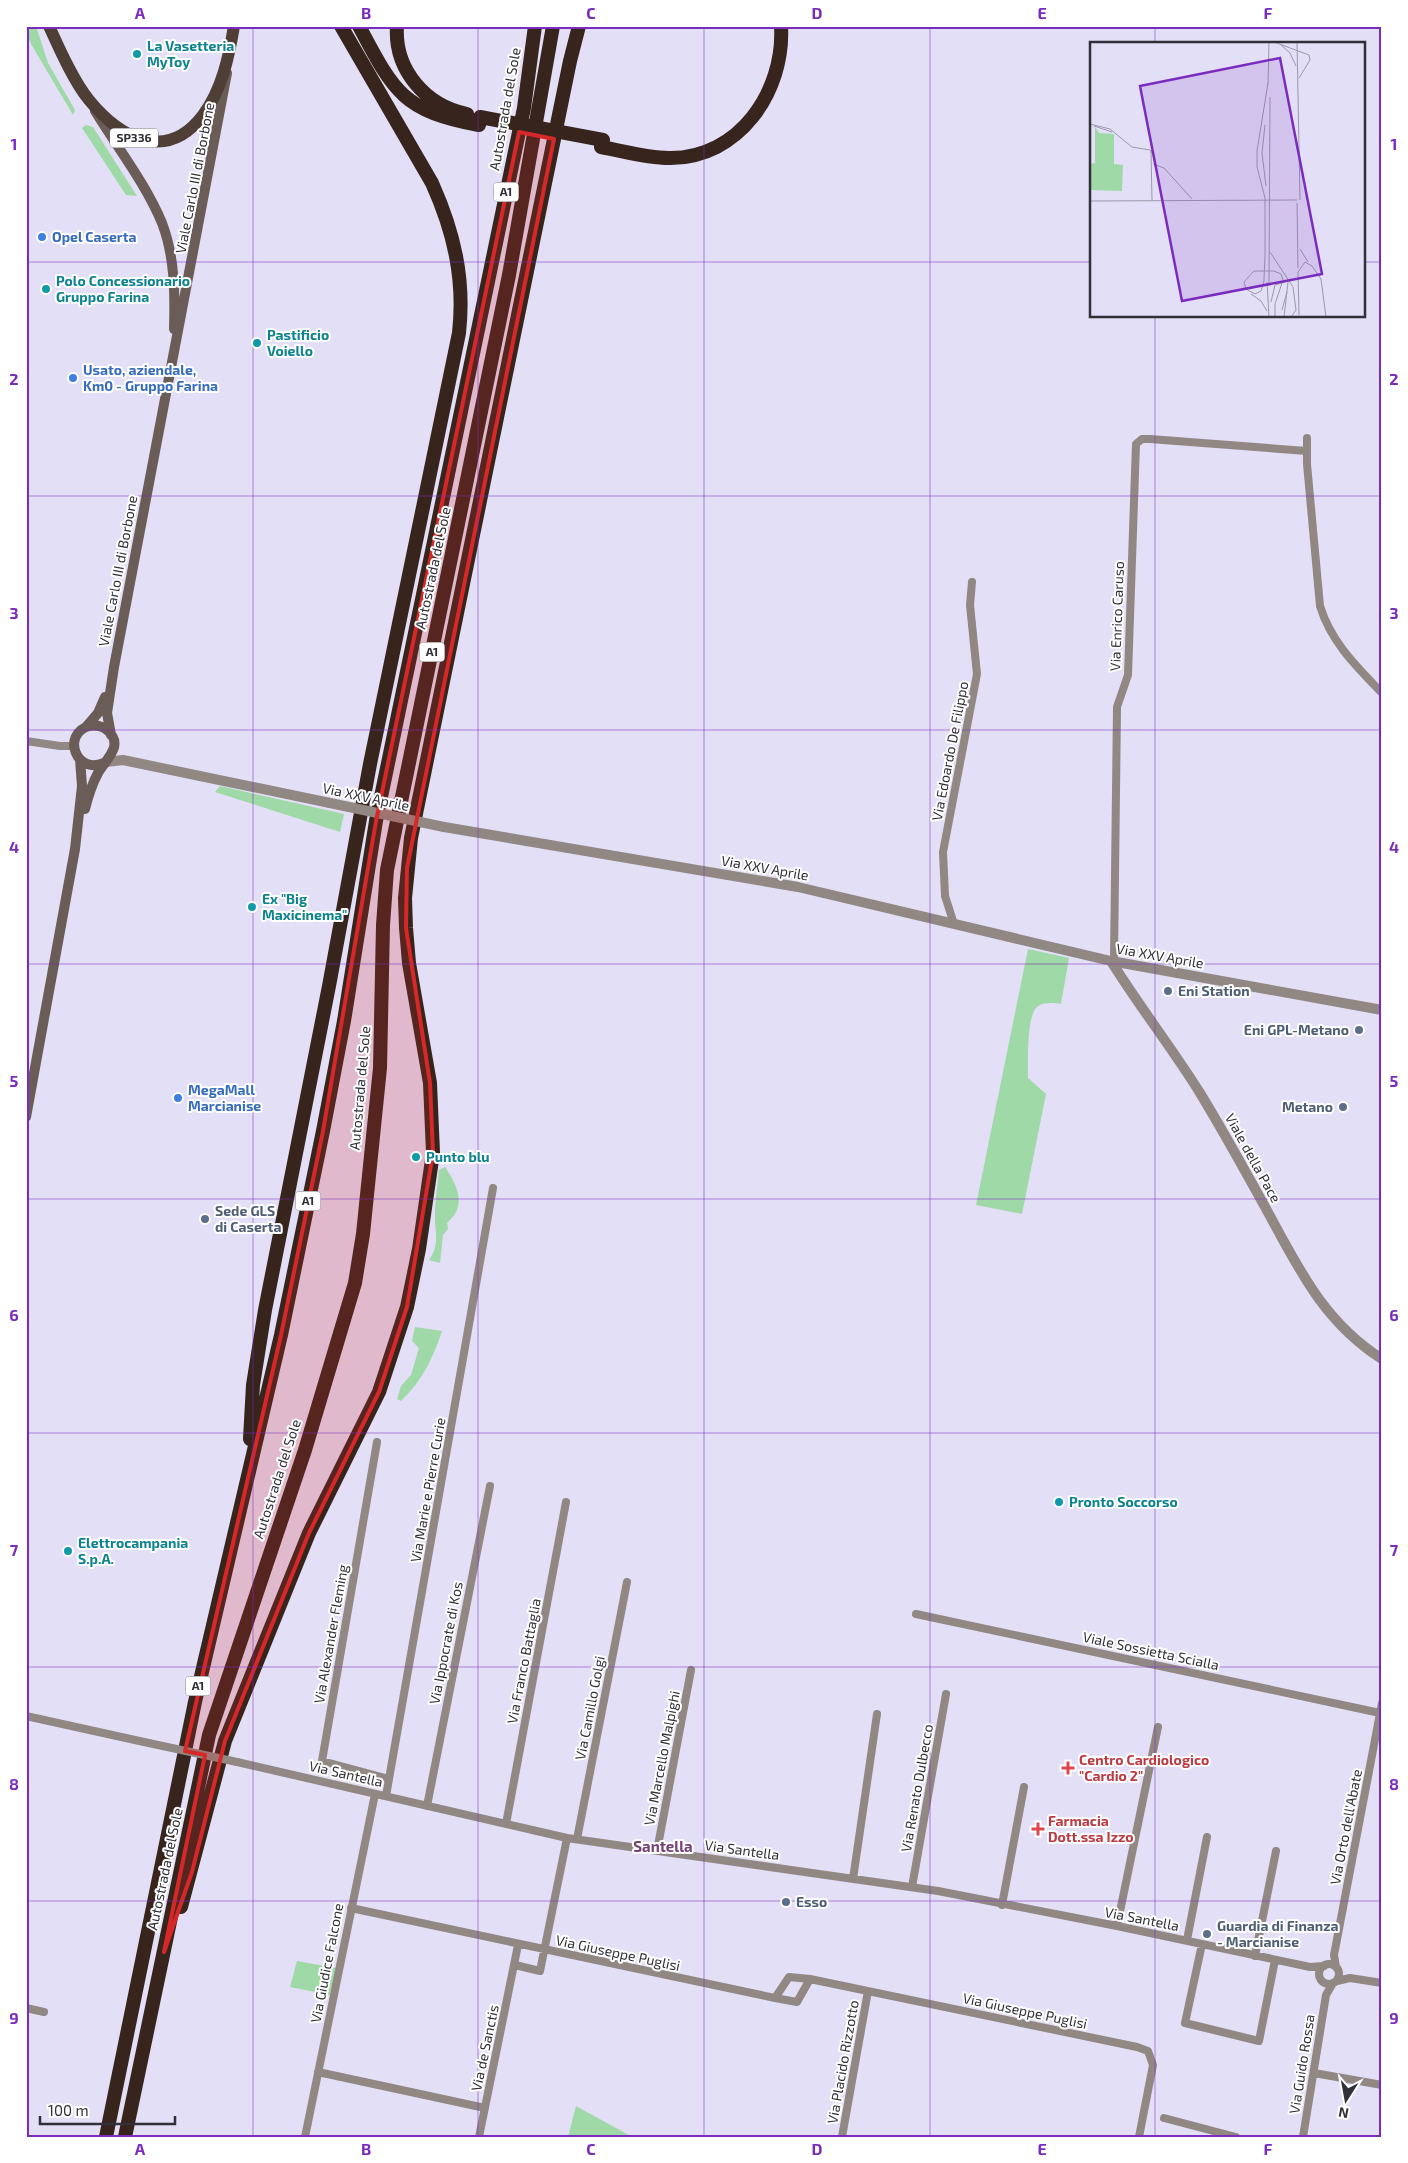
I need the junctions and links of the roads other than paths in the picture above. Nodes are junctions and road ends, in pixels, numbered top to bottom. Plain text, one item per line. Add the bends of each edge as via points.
1 (49, 26) edge
2 (234, 26) edge
3 (341, 26) edge
4 (359, 26) edge
5 (397, 26) edge
6 (535, 26) edge
7 (554, 26) edge
8 (579, 26) edge
9 (773, 26) edge
10 (781, 26) edge
11 (229, 57) junction
12 (89, 99) junction
13 (480, 121) junction
14 (602, 143) junction
15 (172, 362) junction
16 (1307, 438) dead end
17 (1307, 451) junction
18 (972, 582) dead end
19 (114, 667) junction
20 (1382, 693) edge
21 (86, 727) junction
22 (113, 738) junction
23 (26, 741) edge
24 (74, 746) junction
25 (80, 760) junction
26 (106, 762) junction
27 (140, 764) junction
28 (75, 849) junction
29 (954, 924) junction
30 (1112, 961) junction
31 (1382, 1010) edge
32 (26, 1117) edge
33 (493, 1188) dead end
34 (1382, 1359) edge
35 (377, 1442) dead end
36 (248, 1470) junction
37 (490, 1486) dead end
38 (566, 1502) dead end
39 (627, 1582) dead end
40 (916, 1614) dead end
41 (691, 1670) dead end
42 (946, 1694) dead end
43 (1382, 1703) edge
44 (1380, 1713) junction
45 (877, 1714) dead end
46 (26, 1716) edge
47 (1158, 1727) dead end
48 (389, 1780) junction
49 (1024, 1787) dead end
50 (375, 1794) junction
51 (386, 1796) junction
52 (427, 1806) junction
53 (506, 1824) junction
54 (1207, 1837) dead end
55 (567, 1838) junction
56 (577, 1839) junction
57 (657, 1851) junction
58 (1276, 1851) dead end
59 (853, 1879) junction
60 (912, 1887) junction
61 (1002, 1905) junction
62 (351, 1908) junction
63 (1117, 1926) junction
64 (1187, 1940) junction
65 (1202, 1944) junction
66 (518, 1945) junction
67 (544, 1951) junction
68 (164, 1952) junction
69 (1334, 1955) junction
70 (1255, 1956) junction
71 (1275, 1960) junction
72 (515, 1965) junction
73 (1325, 1966) junction
74 (1310, 1967) junction
75 (1338, 1969) junction
76 (1321, 1978) junction
77 (1350, 1978) junction
78 (810, 1979) junction
79 (1335, 1982) junction
80 (1382, 1983) edge
81 (868, 1991) junction
82 (1326, 1995) junction
83 (775, 1998) junction
84 (26, 2008) edge
85 (44, 2012) dead end
86 (318, 2072) junction
87 (1314, 2072) junction
88 (1382, 2085) edge
89 (485, 2108) junction
90 (1164, 2118) dead end
91 (106, 2137) edge
92 (125, 2137) edge
93 (305, 2137) edge
94 (479, 2137) edge
95 (842, 2137) edge
96 (1138, 2137) edge
97 (1236, 2137) edge
98 (1302, 2137) edge

1 - 12 main road, SP336
2 - 11 main road, SP336
3 - 36 highway via 432,183 443,208 456,253 462,306 265,1310 253,1385
4 - 13 highway via 392,84 402,95 429,113
5 - 13 highway via 400,54 416,85 428,98 444,107
6 - 36 highway, Autostrada del Sole / A1 via 524,108 376,821 323,1131 281,1334
7 - 68 highway, Autostrada del Sole / A1 via 509,276 387,870 380,1068 364,1234 355,1283 305,1450 209,1735
8 - 68 highway via 411,838 405,898 406,928 430,1083 433,1153 407,1307 379,1392 309,1533 225,1741 192,1872
9 - 14 highway via 771,63 764,85 750,109 732,126 709,141 665,150
10 - 14 highway via 782,46 772,87 751,120 737,132 705,151 668,158
11 - 12 main road, SP336 via 203,114 183,134 166,140 147,142 130,136
11 - 15 main road, Viale Carlo III di Borbone / SP336 via 226,91
12 - 15 main road, Viale Carlo III di Borbone / SP336 via 162,224 175,292
13 - 14 highway, bridge
15 - 19 main road, Viale Carlo III di Borbone / SP336
16 - 17 street
17 - 20 street via 1320,606 1325,621 1344,652
17 - 30 street, Via Enrico Caruso via 1150,439 1142,439 1136,444 1128,675 1117,707
18 - 29 street, Via Edoardo De Filippo via 970,605 977,674 944,852 945,896
19 - 21 main road, Viale Carlo III di Borbone / SP336 via 101,708
19 - 22 main road, Viale Carlo III di Borbone / SP336 via 107,713
21 - 22 main road via 103,727
21 - 24 main road, Viale Carlo III di Borbone / SP336 via 77,735
22 - 26 main road, Viale Carlo III di Borbone / SP336 via 113,753
22 - 27 street, Via XXV Aprile via 122,754
23 - 24 street
24 - 25 main road, Viale Carlo III di Borbone / SP336
25 - 26 main road via 92,766
25 - 28 main road, Viale Carlo III di Borbone / SP336 via 82,786
26 - 27 street, Via XXV Aprile via 118,760
26 - 28 main road, Viale Carlo III di Borbone / SP336 via 92,788
27 - 29 street, Via XXV Aprile, bridge via 444,826 798,887
28 - 32 main road, Viale Carlo III di Borbone / SP336
29 - 30 street, Via XXV Aprile
30 - 31 street, Via XXV Aprile
30 - 34 street, Viale della Pace via 1199,1091 1318,1298 1351,1338
33 - 48 street, Via Marie e Pierre Curie
35 - 48 street, Via Alexander Fleming via 322,1761
36 - 91 highway, Autostrada del Sole / A1 via 195,1702
37 - 52 street, Via Ippocrate di Kos
38 - 53 street, Via Franco Battaglia
39 - 56 street, Via Camillo Golgi
40 - 44 street, Viale Sossietta Scialla
41 - 57 street, Via Marcello Malpighi
42 - 60 street, Via Renato Dulbecco
43 - 44 street, Via Orto dell'Abate
44 - 69 street, Via Orto dell'Abate
45 - 59 street
46 - 50 street, Via Santella, bridge
47 - 63 street
48 - 51 street, Via Marie e Pierre Curie
49 - 61 street
50 - 51 street, Via Santella
50 - 62 street, Via Giudice Falcone
51 - 52 street, Via Santella
52 - 53 street, Via Santella
53 - 55 street, Via Santella
54 - 64 street
55 - 56 street, Via Santella
55 - 67 street
56 - 57 street, Via Santella
57 - 59 street, Via Santella
58 - 70 street
59 - 60 street, Via Santella
60 - 61 street, Via Santella
61 - 63 street, Via Santella
62 - 66 street, Via Giuseppe Puglisi
62 - 86 street, Via Giudice Falcone
63 - 64 street, Via Santella
64 - 65 street, Via Santella
65 - 70 street, Via Santella
65 - 71 street via 1184,2023 1260,2041
66 - 67 street, Via Giuseppe Puglisi
66 - 72 street, Via de Sanctis
67 - 72 street via 540,1971
67 - 83 street, Via Giuseppe Puglisi
68 - 92 highway, Autostrada del Sole / A1
69 - 73 street, Via Orto dell'Abate
69 - 75 street, Via Orto dell'Abate
70 - 71 street, Via Santella
71 - 74 street, Via Santella
72 - 89 street, Via de Sanctis
73 - 74 street, Via Santella
73 - 75 street, Via Santella
73 - 76 street, Via Orto dell'Abate
74 - 76 street
75 - 77 street, Via Santella
75 - 79 street, Via Guido Rossa
76 - 79 street via 1328,1984
76 - 82 street, Via Guido Rossa
77 - 79 street
77 - 80 street
78 - 81 street, Via Giuseppe Puglisi
78 - 83 street, Via Giuseppe Puglisi via 788,1977
78 - 83 street, Via Giuseppe Puglisi via 797,2002
79 - 82 street, Via Guido Rossa
81 - 95 street, Via Placido Rizzotto
81 - 96 street, Via Giuseppe Puglisi via 1137,2047 1148,2052 1153,2065
82 - 87 street, Via Guido Rossa
84 - 85 street
86 - 89 street
86 - 93 street, Via Giudice Falcone
87 - 88 street
87 - 98 street, Via Guido Rossa
89 - 94 street, Via de Sanctis
90 - 97 street

